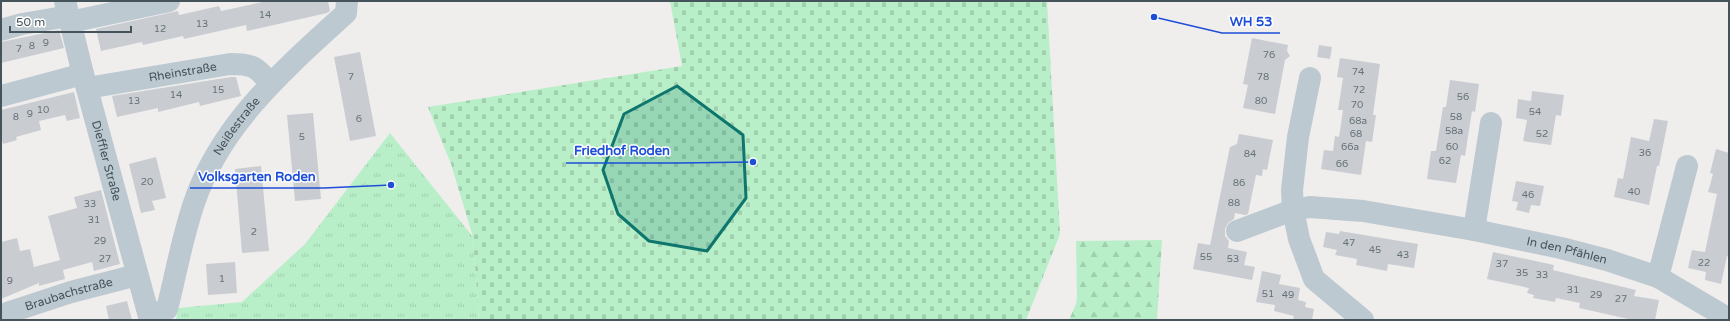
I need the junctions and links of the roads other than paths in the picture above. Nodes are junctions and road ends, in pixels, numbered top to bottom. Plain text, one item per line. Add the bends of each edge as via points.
1 (169, 1) edge
2 (348, 1) edge
3 (68, 13) edge
4 (1, 30) edge
5 (1310, 78) dead end
6 (85, 81) junction
7 (270, 83) junction
8 (1, 96) edge
9 (1491, 123) dead end
10 (1687, 166) dead end
11 (1293, 210) junction
12 (1474, 230) junction
13 (1237, 231) dead end
14 (137, 275) junction
15 (1658, 277) junction
16 (1, 315) edge
17 (149, 318) edge
18 (1729, 319) edge
19 (1363, 320) edge

1 - 3 street
2 - 7 street, Neißestraße via 346,13
3 - 4 street
3 - 6 street, Dieffler Straße
5 - 11 street via 1298,137 1292,190
6 - 7 street, Rheinstraße via 248,64 261,72
6 - 8 street, Rheinstraße
6 - 14 street, Dieffler Straße
7 - 17 street, Neißestraße via 241,117 218,152 194,202 166,310
9 - 12 street
10 - 15 street
11 - 12 street, In den Pfählen via 1310,207 1356,210
11 - 13 street, In den Pfählen
11 - 19 street via 1299,239 1314,279
12 - 15 street, In den Pfählen via 1576,252
14 - 16 street, Braubachstraße via 71,292
14 - 17 street, Dieffler Straße
15 - 18 street, In den Pfählen

